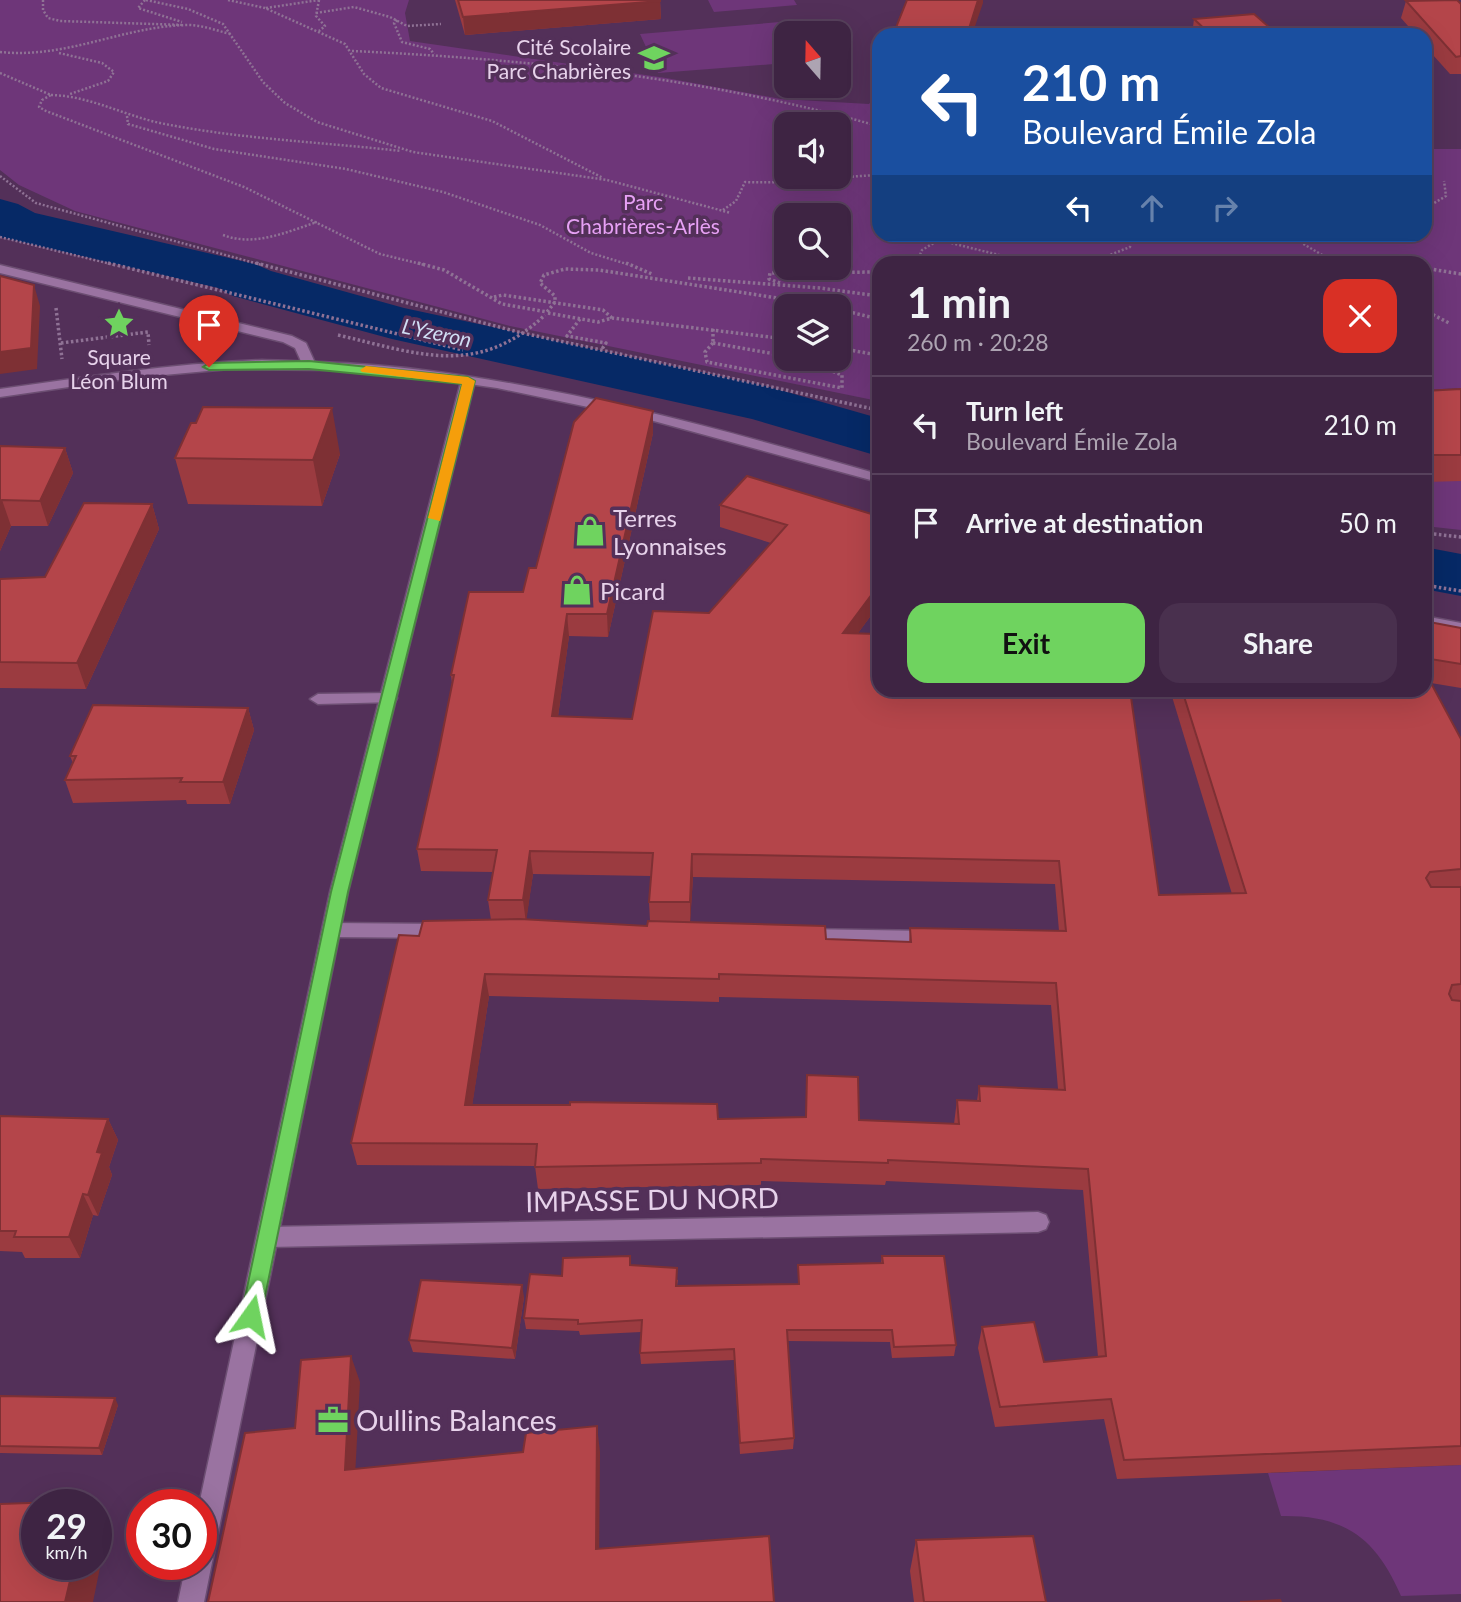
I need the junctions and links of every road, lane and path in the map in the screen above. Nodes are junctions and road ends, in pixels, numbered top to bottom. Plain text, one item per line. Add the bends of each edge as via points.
1 (43, 0) edge
2 (146, 0) edge
3 (228, 0) edge
4 (319, 0) edge
5 (265, 8) junction
6 (316, 13) junction
7 (397, 20) junction
8 (441, 24) dead end
9 (189, 25) junction
10 (318, 32) junction
11 (232, 34) junction
12 (352, 51) junction
13 (0, 52) edge
14 (58, 52) junction
15 (434, 54) junction
16 (0, 73) edge
17 (68, 94) junction
18 (51, 95) junction
19 (127, 116) junction
20 (872, 125) edge
21 (413, 152) junction
22 (872, 175) edge
23 (0, 176) edge
24 (607, 180) junction
25 (1444, 181) dead end
26 (1432, 204) edge
27 (722, 210) junction
28 (731, 213) dead end
29 (317, 222) junction
30 (223, 235) dead end
31 (0, 237) edge
32 (936, 242) edge
33 (947, 242) edge
34 (1130, 242) edge
35 (1300, 242) edge
36 (920, 256) edge
37 (1003, 256) edge
38 (1107, 256) edge
39 (1324, 256) edge
40 (0, 269) edge
41 (1432, 269) edge
42 (872, 272) edge
43 (1461, 274) edge
44 (658, 276) junction
45 (784, 285) junction
46 (872, 295) edge
47 (774, 296) edge
48 (494, 297) junction
49 (555, 302) junction
50 (55, 304) dead end
51 (851, 312) edge
52 (546, 314) junction
53 (1432, 314) edge
54 (612, 318) junction
55 (872, 318) edge
56 (580, 319) junction
57 (1449, 323) dead end
58 (713, 329) junction
59 (338, 335) dead end
60 (774, 337) edge
61 (61, 343) junction
62 (713, 343) junction
63 (162, 345) dead end
64 (602, 349) junction
65 (851, 350) edge
66 (774, 354) edge
67 (872, 354) edge
68 (498, 357) dead end
69 (309, 365) junction
70 (62, 370) dead end
71 (832, 371) edge
72 (468, 381) junction
73 (0, 393) edge
74 (872, 409) edge
75 (872, 476) edge
76 (1432, 534) edge
77 (1461, 537) edge
78 (1432, 586) edge
79 (1461, 591) edge
80 (1432, 623) edge
81 (1461, 628) edge
82 (389, 698) junction
83 (318, 699) dead end
84 (332, 930) junction
85 (463, 932) edge
86 (785, 936) edge
87 (947, 938) edge
88 (1038, 1222) dead end
89 (268, 1237) junction
90 (215, 1489) edge
91 (196, 1580) edge
92 (191, 1602) edge

1 - 9 path via 48,18 60,21
2 - 9 path via 138,8
2 - 11 path via 206,15
3 - 5 path
4 - 5 path
4 - 6 path
5 - 10 path
6 - 7 path via 354,7
6 - 10 path via 325,26
7 - 8 path via 407,26
7 - 15 path via 394,23 402,42
9 - 11 path
9 - 14 path
10 - 12 path
11 - 21 path via 263,82 285,103 317,122
12 - 15 path
12 - 24 path via 364,74 381,88 492,121
13 - 14 path
14 - 17 path via 102,63 114,72 108,80
15 - 20 path via 686,85
16 - 18 path
17 - 18 path
17 - 19 path
18 - 29 path via 39,107 244,187
19 - 21 path
19 - 44 path via 128,124 195,144 346,169 443,192 540,225 591,253
21 - 24 path
22 - 27 path via 791,184 745,182 736,201
23 - 64 path via 36,203 78,217 418,307
24 - 27 path
25 - 26 path via 1446,196
27 - 28 path
29 - 30 path via 258,237
29 - 48 path via 380,254 444,270
31 - 68 path
32 - 36 path
33 - 37 path
34 - 38 path via 1129,247
35 - 39 path
40 - 69 street via 287,339 301,346
41 - 43 path
42 - 45 path via 770,273 769,279
44 - 45 path
44 - 47 path
44 - 49 path via 565,269 544,275 540,283 555,296
45 - 46 path
48 - 49 path
48 - 52 path via 495,302
49 - 52 path
49 - 54 path via 603,310
50 - 61 path
51 - 55 path
52 - 56 path
52 - 59 path, bridge via 519,341 467,356 430,355
53 - 57 path
54 - 56 path via 598,322
54 - 58 path
56 - 64 path via 567,336 606,343
58 - 60 path
58 - 62 path
61 - 63 path via 148,332 149,346
61 - 70 path
62 - 66 path
62 - 71 path via 705,352 707,362 842,388 842,375
64 - 74 path
65 - 67 path
69 - 72 street
69 - 73 street via 209,367
72 - 75 street via 567,395
72 - 82 street
76 - 77 path
78 - 79 path
80 - 81 street
82 - 83 street
82 - 84 street
84 - 85 street
84 - 89 street
86 - 87 street
88 - 89 street, IMPASSE DU NORD
89 - 90 street
91 - 92 street

